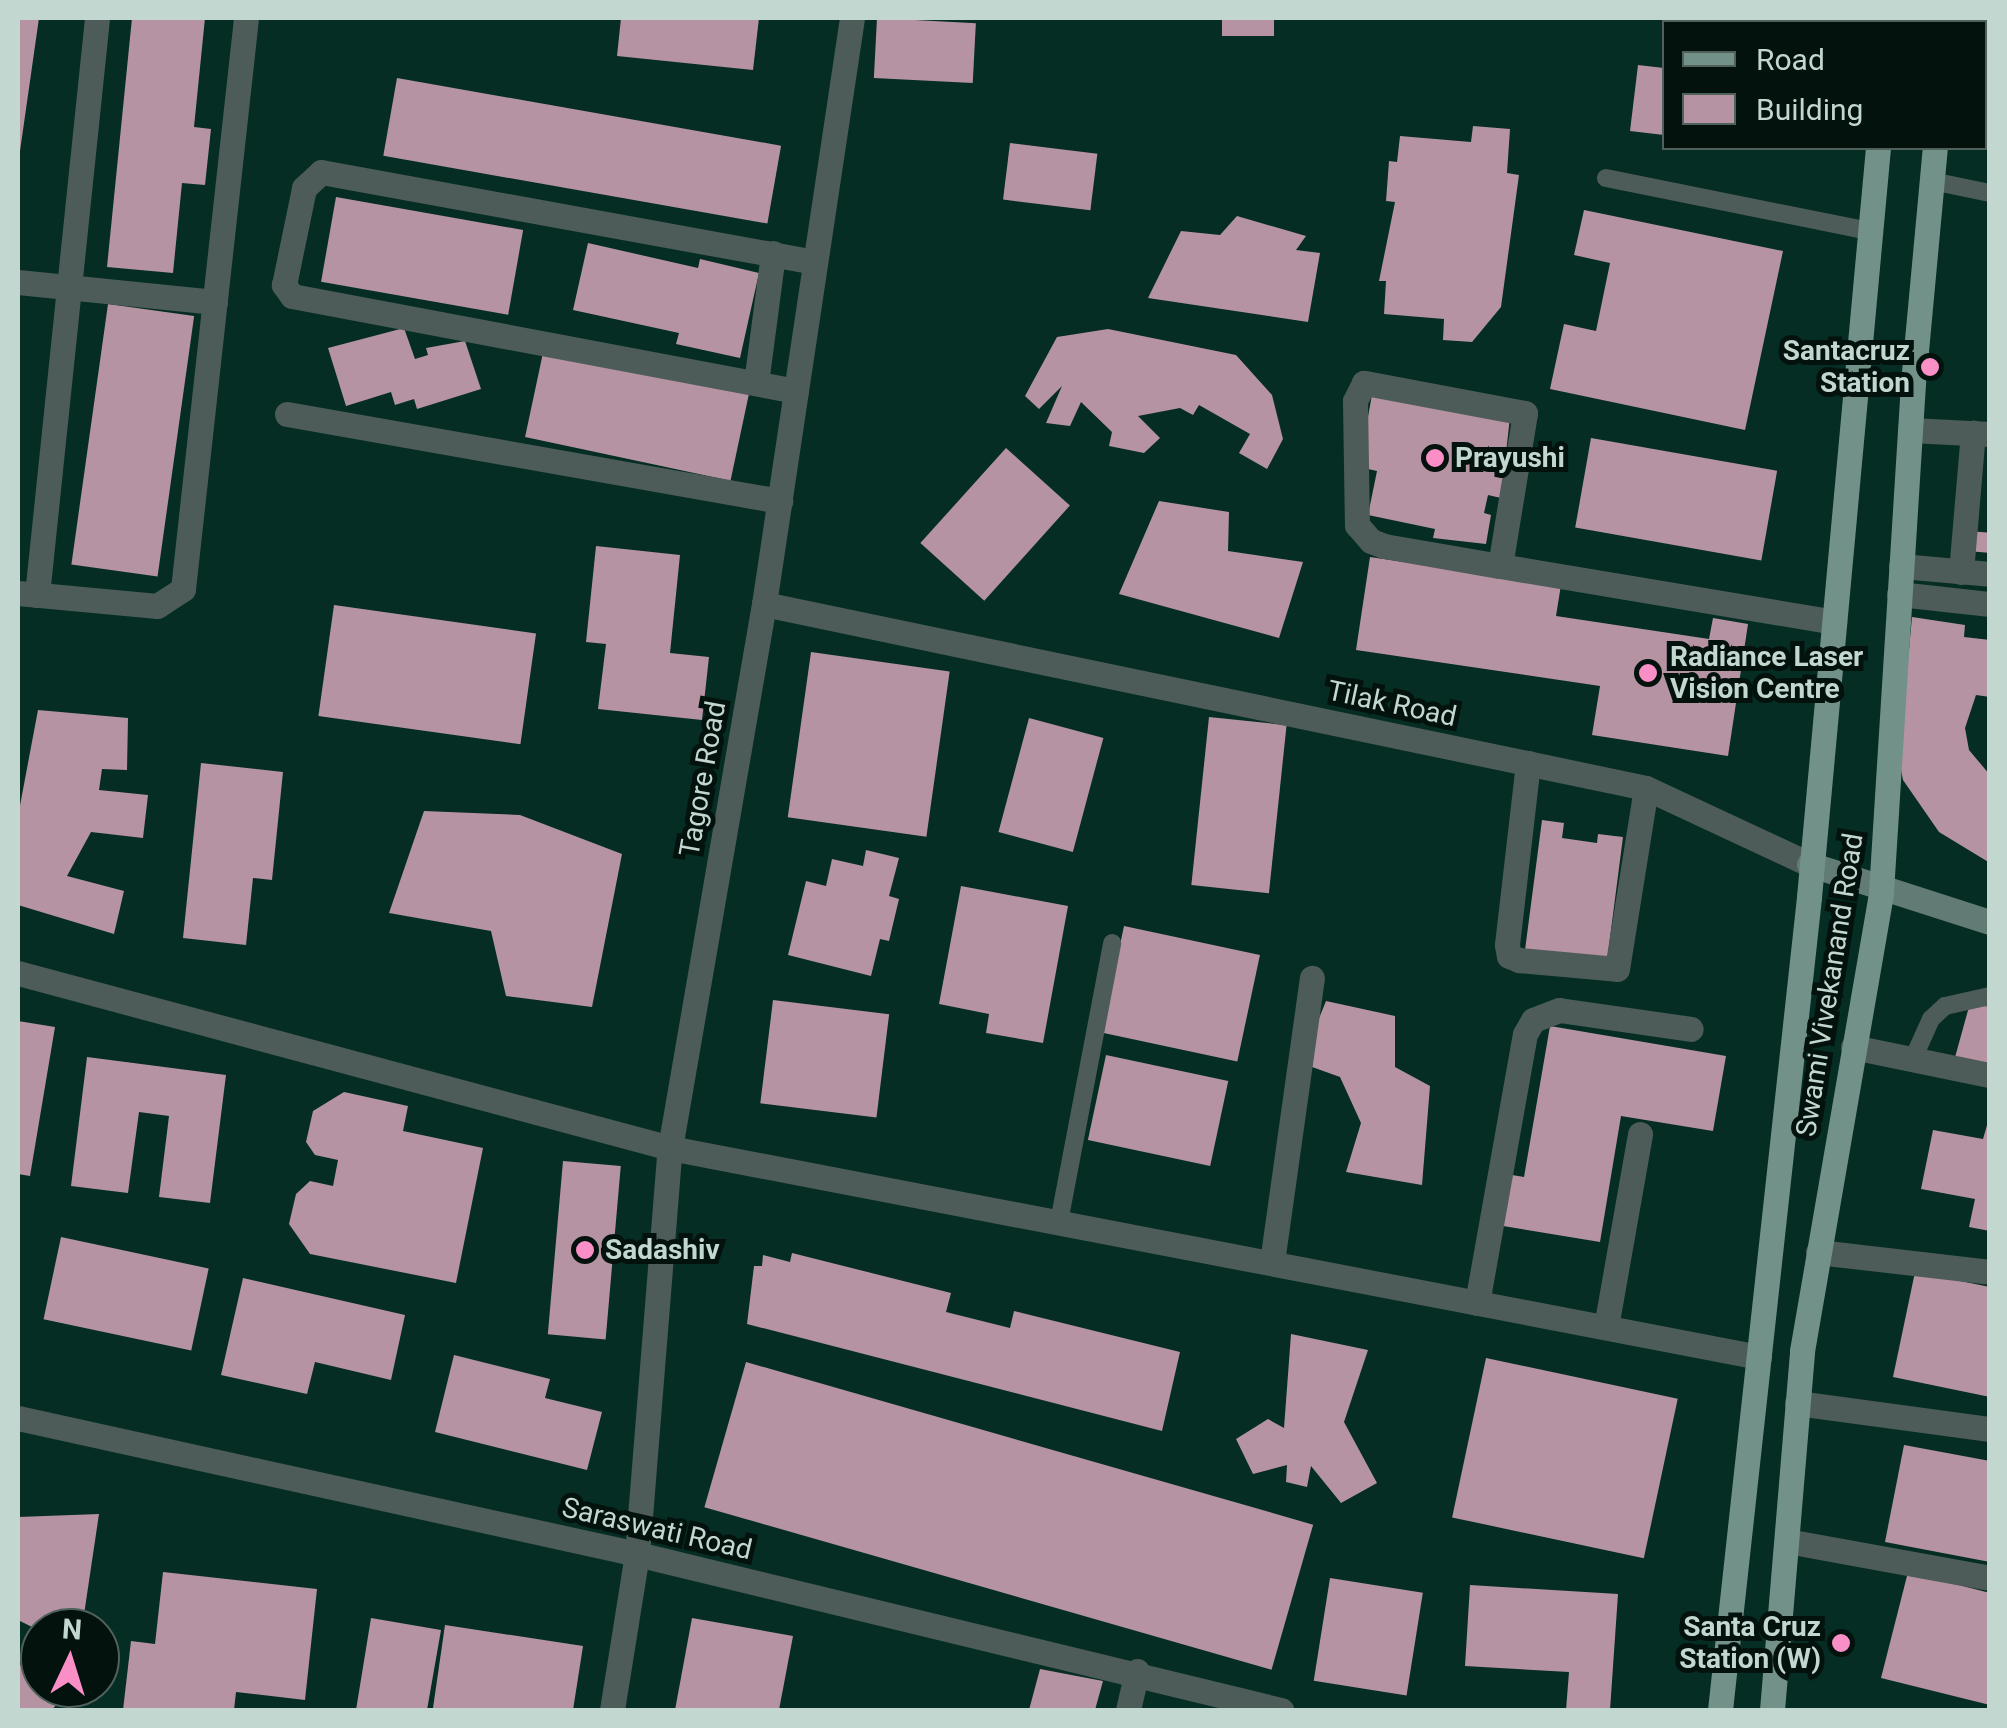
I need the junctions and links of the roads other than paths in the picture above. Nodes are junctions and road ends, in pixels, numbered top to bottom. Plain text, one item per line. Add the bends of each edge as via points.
1 (97, 18) edge
2 (246, 18) edge
3 (852, 18) edge
4 (1878, 150) edge
5 (1935, 150) edge
6 (1606, 178) dead end
7 (1932, 181) junction
8 (1990, 193) edge
9 (1870, 231) junction
10 (773, 253) junction
11 (815, 262) junction
12 (18, 282) edge
13 (69, 287) junction
14 (215, 302) junction
15 (756, 383) junction
16 (796, 391) junction
17 (287, 414) dead end
18 (1910, 430) junction
19 (1981, 434) edge
20 (780, 501) junction
21 (1500, 566) junction
22 (1901, 566) junction
23 (1961, 572) junction
24 (1990, 574) edge
25 (27, 594) edge
26 (1899, 594) junction
27 (764, 604) junction
28 (1990, 604) edge
29 (1834, 622) junction
30 (1528, 764) junction
31 (1646, 788) junction
32 (1809, 864) junction
33 (1880, 892) junction
34 (1990, 922) edge
35 (1112, 943) dead end
36 (18, 974) edge
37 (1312, 978) dead end
38 (1990, 996) edge
39 (1691, 1030) dead end
40 (1854, 1047) junction
41 (1913, 1059) junction
42 (1990, 1075) edge
43 (1640, 1134) dead end
44 (670, 1148) junction
45 (1059, 1222) junction
46 (1818, 1252) junction
47 (1272, 1262) junction
48 (1990, 1272) edge
49 (1477, 1302) junction
50 (1606, 1327) junction
51 (1759, 1357) junction
52 (1798, 1403) junction
53 (18, 1418) edge
54 (1990, 1430) edge
55 (1786, 1541) junction
56 (637, 1554) junction
57 (1990, 1578) edge
58 (1137, 1672) junction
59 (612, 1710) edge
60 (1128, 1710) edge
61 (1281, 1710) edge
62 (1720, 1710) edge
63 (1772, 1710) edge

1 - 13 street
2 - 14 street
3 - 11 street, Tagore Road
4 - 9 main road, Swami Vivekanand Road
5 - 7 main road, Swami Vivekanand Road
6 - 9 lane
7 - 8 lane
7 - 18 main road, Swami Vivekanand Road
9 - 29 main road, Swami Vivekanand Road
10 - 11 street
10 - 15 street
10 - 15 street via 321,172 304,188 284,284 292,296
11 - 16 street, Tagore Road
12 - 13 street
13 - 14 street
13 - 25 street
14 - 25 street via 183,590 157,606
15 - 16 street
16 - 20 street, Tagore Road
17 - 20 street
18 - 19 street
18 - 22 main road, Swami Vivekanand Road
19 - 23 street
20 - 27 street, Tagore Road
21 - 21 street via 1525,413 1364,383 1355,401 1361,535 1384,546
21 - 29 street
22 - 23 street
22 - 26 main road, Swami Vivekanand Road
23 - 24 street
26 - 28 street
26 - 33 main road, Swami Vivekanand Road
27 - 30 street, Tilak Road
27 - 44 street, Tagore Road
29 - 32 main road, Swami Vivekanand Road
30 - 31 street, Tilak Road
30 - 31 street via 1507,945 1509,956 1519,960 1618,969
31 - 32 street, Tilak Road
32 - 33 street, Tilak Road
32 - 51 main road, Swami Vivekanand Road
33 - 34 street, Tilak Road
33 - 40 main road, Swami Vivekanand Road
35 - 45 lane
36 - 44 street
37 - 47 street
38 - 41 lane via 1945,1006
39 - 49 street via 1560,1010 1534,1020 1525,1034
40 - 41 street
40 - 46 main road, Swami Vivekanand Road
41 - 42 street
43 - 50 street
44 - 45 street
44 - 56 street, Tagore Road
45 - 47 street
46 - 48 street
46 - 52 main road, Swami Vivekanand Road
47 - 49 street
49 - 50 street
50 - 51 street
51 - 62 main road, Swami Vivekanand Road
52 - 54 street
52 - 55 main road, Swami Vivekanand Road
53 - 56 street, Saraswati Road
55 - 57 street
55 - 63 main road, Swami Vivekanand Road
56 - 58 street, Saraswati Road
56 - 59 street, Tagore Road
58 - 60 street
58 - 61 street, Saraswati Road

